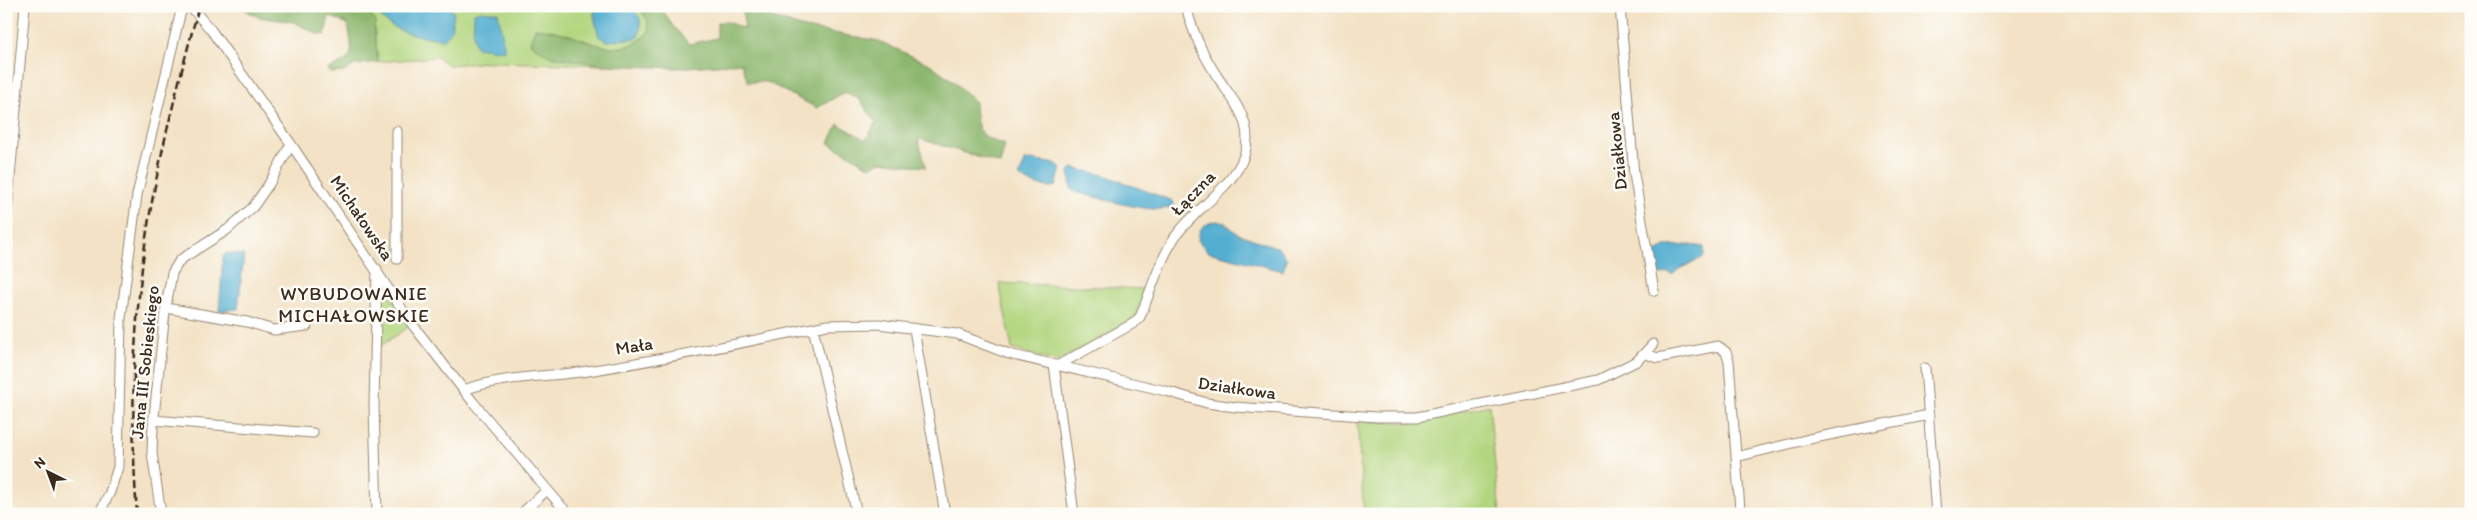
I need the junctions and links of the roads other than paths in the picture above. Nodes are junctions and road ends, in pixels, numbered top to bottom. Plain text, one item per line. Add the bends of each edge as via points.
1 (25, 6) edge
2 (184, 6) edge
3 (190, 6) edge
4 (1186, 6) edge
5 (1620, 6) edge
6 (397, 131) dead end
7 (291, 144) junction
8 (6, 223) edge
9 (397, 259) dead end
10 (377, 268) junction
11 (1654, 292) dead end
12 (166, 308) junction
13 (307, 326) dead end
14 (811, 328) junction
15 (914, 329) junction
16 (1652, 344) dead end
17 (1646, 354) junction
18 (1055, 366) junction
19 (1925, 368) dead end
20 (464, 390) junction
21 (1929, 415) junction
22 (153, 420) junction
23 (313, 432) dead end
24 (1736, 457) junction
25 (547, 490) junction
26 (1740, 510) dead end
27 (99, 514) edge
28 (161, 514) edge
29 (377, 514) edge
30 (521, 514) edge
31 (568, 514) edge
32 (857, 514) edge
33 (946, 514) edge
34 (1074, 514) edge
35 (1936, 514) edge

1 - 8 street
2 - 27 street via 138,187 121,318 118,467
3 - 7 street, Michałowska
4 - 18 street, Łączna via 1202,50 1241,112 1247,134 1246,151 1239,168 1173,240 1134,323
5 - 11 street, Działkowa via 1634,174
6 - 9 street
7 - 10 street, Michałowska
7 - 12 street, Jana III Sobieskiego via 253,207 227,230 180,260 172,273
10 - 20 street, Michałowska via 412,324
10 - 29 street via 374,406
12 - 13 street via 274,330
12 - 22 street, Jana III Sobieskiego
14 - 15 street, Działkowa via 852,323
14 - 20 street, Mała via 675,356 559,375 485,382
14 - 32 street
15 - 18 street, Działkowa via 957,334 1009,354
15 - 33 street
16 - 17 street, Działkowa
17 - 18 street, Działkowa via 1619,372 1598,380 1417,417 1398,418 1207,403
17 - 24 street via 1658,358 1718,346 1726,352
18 - 34 street
19 - 21 street
20 - 25 street, Michałowska
21 - 24 street
21 - 35 street
22 - 23 street
22 - 28 street, Jana III Sobieskiego via 152,453
24 - 26 street
25 - 30 street
25 - 31 street, Michałowska

